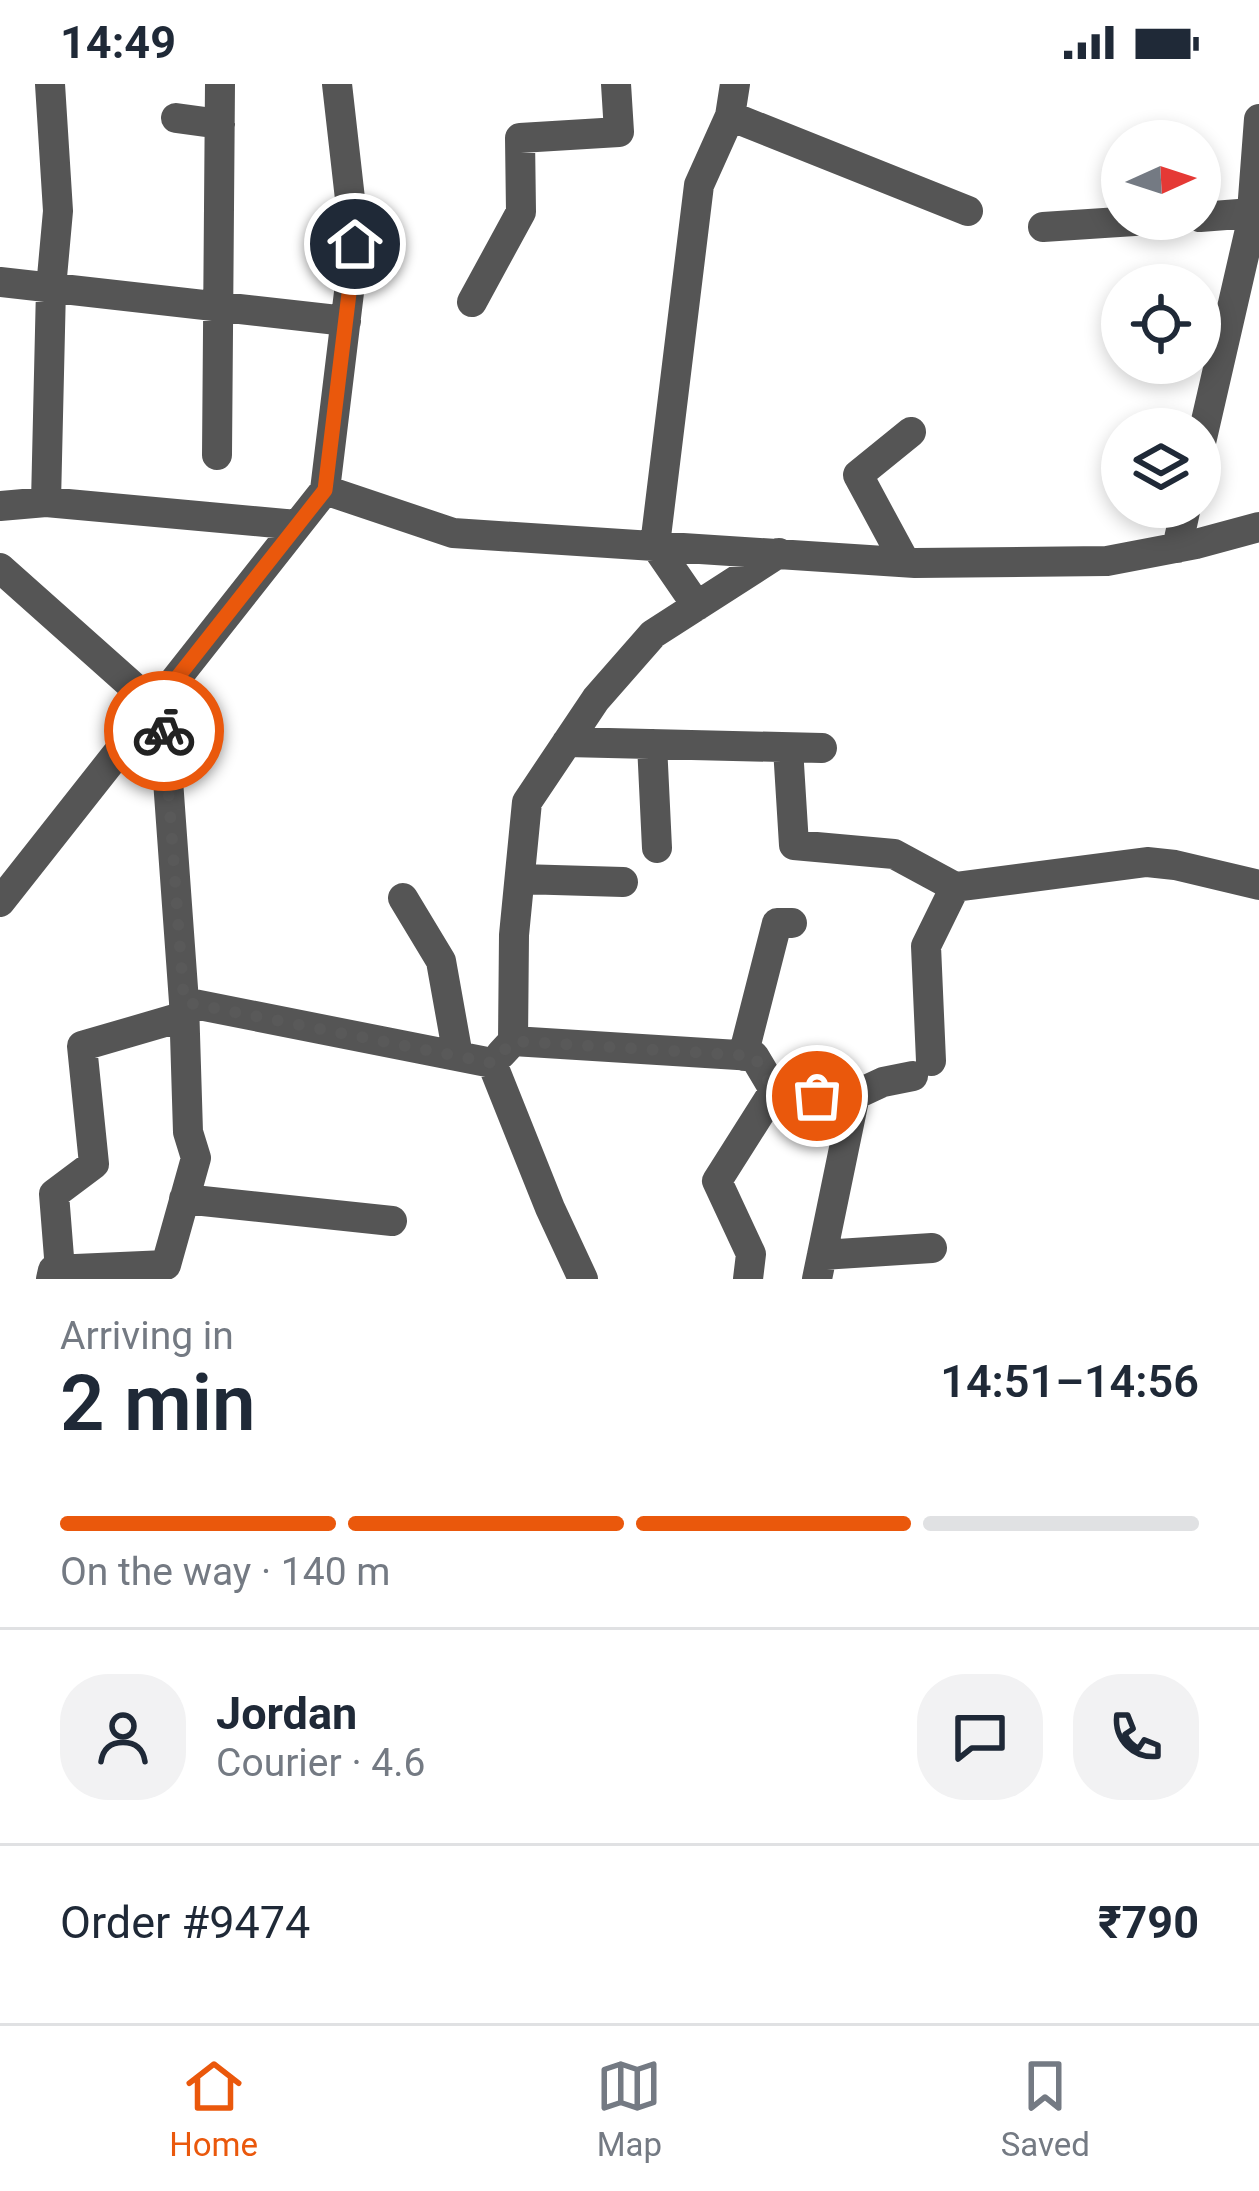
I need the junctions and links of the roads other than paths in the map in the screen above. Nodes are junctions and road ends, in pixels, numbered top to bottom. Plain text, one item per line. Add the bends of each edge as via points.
1 (50, 84) edge
2 (220, 84) edge
3 (337, 84) edge
4 (616, 84) edge
5 (735, 84) edge
6 (730, 116) junction
7 (176, 118) dead end
8 (1259, 119) edge
9 (220, 124) junction
10 (968, 211) dead end
11 (1252, 213) junction
12 (1221, 215) edge
13 (1101, 223) edge
14 (1043, 227) dead end
15 (0, 283) edge
16 (51, 288) junction
17 (472, 302) dead end
18 (218, 307) junction
19 (346, 321) junction
20 (1209, 408) edge
21 (911, 432) dead end
22 (217, 455) dead end
23 (325, 490) junction
24 (46, 502) junction
25 (0, 506) edge
26 (298, 525) junction
27 (1259, 527) edge
28 (1181, 528) edge
29 (655, 545) junction
30 (1177, 548) junction
31 (778, 554) junction
32 (905, 562) junction
33 (0, 568) edge
34 (697, 606) junction
35 (158, 702) junction
36 (567, 742) junction
37 (652, 744) junction
38 (788, 748) junction
39 (822, 748) dead end
40 (657, 848) dead end
41 (520, 879) junction
42 (623, 881) dead end
43 (1259, 885) edge
44 (955, 887) junction
45 (403, 898) dead end
46 (0, 902) edge
47 (792, 923) dead end
48 (184, 1009) junction
49 (503, 1052) junction
50 (458, 1056) junction
51 (743, 1056) junction
52 (775, 1091) junction
53 (855, 1095) junction
54 (184, 1198) junction
55 (392, 1221) dead end
56 (932, 1248) dead end
57 (820, 1267) edge
58 (153, 1272) edge
59 (56, 1274) edge
60 (583, 1279) edge
61 (748, 1279) edge

1 - 16 street via 58,211
2 - 9 street
3 - 19 street via 355,244
4 - 17 street via 619,132 520,138 521,212
5 - 6 street
6 - 10 street
6 - 29 street via 699,185
7 - 9 street
8 - 11 street
9 - 18 street
11 - 12 street
11 - 20 street
13 - 14 street
15 - 16 street
16 - 18 street
16 - 24 street
18 - 19 street
18 - 22 street
19 - 23 street
21 - 32 street via 858,475
23 - 26 street
23 - 29 street via 454,533
24 - 25 street
24 - 26 street
26 - 35 street
27 - 30 street
28 - 30 street
29 - 31 street
29 - 34 street
30 - 32 street via 1107,561
31 - 32 street
31 - 34 street
33 - 35 street
34 - 36 street via 653,634
35 - 46 street
35 - 48 street
36 - 37 street
36 - 41 street via 527,802
37 - 38 street
37 - 40 street
38 - 39 street
38 - 44 street via 794,845 894,854
41 - 42 street
41 - 49 street
43 - 44 street via 1147,862
44 - 53 street via 926,946 922,1069
45 - 50 street via 441,961
47 - 51 street via 777,923
48 - 50 street
48 - 54 street via 196,1158
48 - 59 street via 82,1046 94,1164 54,1194
49 - 50 street
49 - 51 street
49 - 60 street via 550,1208
51 - 52 street via 754,1056
52 - 53 street via 778,1098
52 - 61 street via 717,1181 751,1254
53 - 57 street
54 - 55 street
54 - 58 street via 166,1265
56 - 57 street
58 - 59 street

